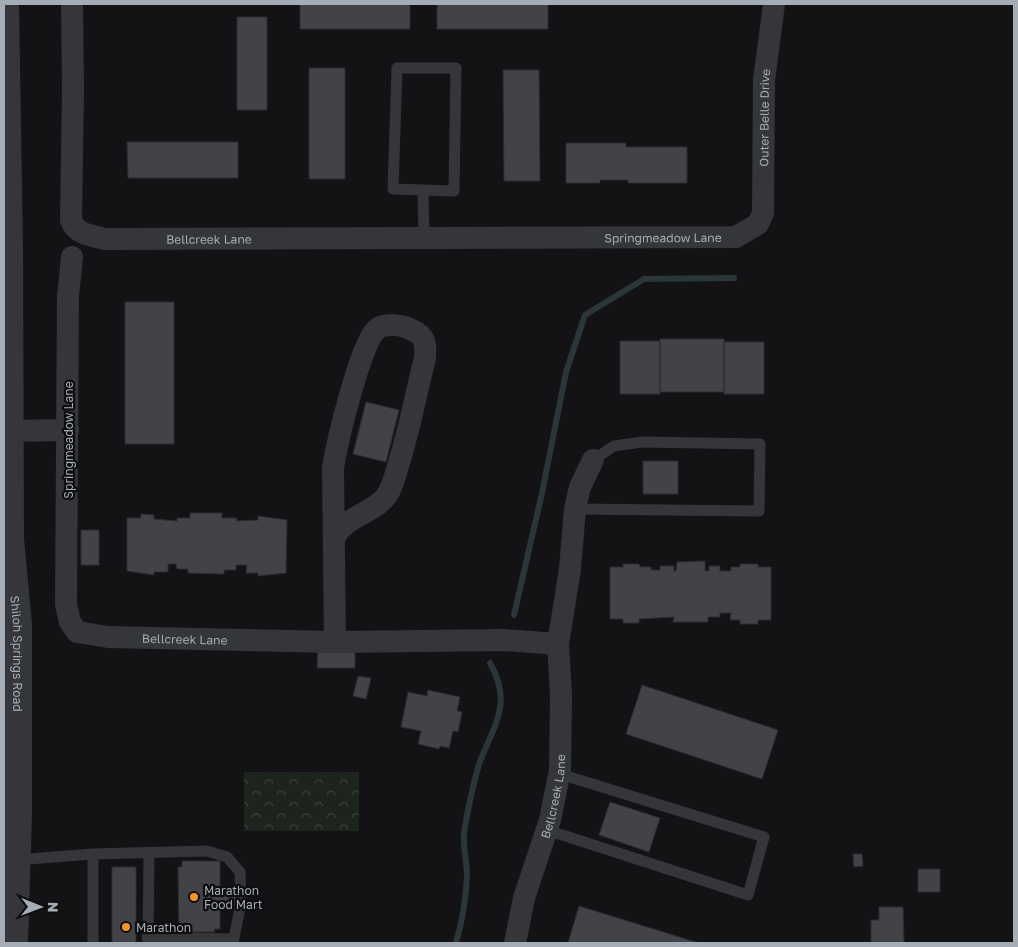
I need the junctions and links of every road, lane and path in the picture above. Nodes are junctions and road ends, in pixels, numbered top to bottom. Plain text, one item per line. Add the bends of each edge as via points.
1 (5, 4) edge
2 (72, 4) edge
3 (774, 4) edge
4 (423, 190) junction
5 (752, 229) joint
6 (572, 237) joint
7 (424, 238) junction
8 (6, 247) edge
9 (72, 257) dead end
10 (6, 355) edge
11 (68, 430) junction
12 (8, 431) junction
13 (593, 460) joint
14 (575, 509) junction
15 (335, 537) junction
16 (70, 622) joint
17 (335, 642) junction
18 (558, 644) junction
19 (560, 774) junction
20 (547, 830) junction
21 (149, 853) junction
22 (93, 854) junction
23 (10, 860) edge
24 (148, 940) edge
25 (233, 941) edge
26 (14, 943) edge
27 (93, 943) edge
28 (516, 943) edge

1 - 8 street, Shiloh Springs Road
2 - 7 street, Bellcreek Lane via 74,90 70,220 79,233 105,239
3 - 5 street, Outer Belle Drive via 764,80 763,213
4 - 4 lane via 393,189 397,68 456,68 454,191
4 - 7 lane
5 - 6 street, Springmeadow Lane via 736,237
6 - 7 street, Bellcreek Lane
8 - 10 street, Shiloh Springs Road
9 - 11 street, Springmeadow Lane via 68,296
10 - 12 street, Shiloh Springs Road
11 - 12 street
11 - 16 street, Springmeadow Lane via 66,604
12 - 23 street, Shiloh Springs Road via 10,539 18,624
13 - 14 street, Bellcreek Lane via 580,487
13 - 14 lane via 614,446 642,442 760,444 759,511
14 - 18 street, Bellcreek Lane via 570,569
15 - 15 street via 348,521 377,506 392,486 404,449 426,343 420,334 410,329 383,326 376,329 366,345 336,447 333,468
15 - 17 street via 332,584
16 - 17 street, Bellcreek Lane via 77,632 108,637
17 - 18 street, Bellcreek Lane via 504,640
18 - 19 street, Bellcreek Lane
19 - 20 street, Bellcreek Lane
19 - 20 lane via 764,837 748,895
20 - 28 street, Bellcreek Lane via 524,898
21 - 22 lane
21 - 24 lane
21 - 25 lane via 207,851 227,857 240,872 241,903
22 - 23 lane
22 - 27 lane
23 - 26 street, Shiloh Springs Road
24 - 25 lane

